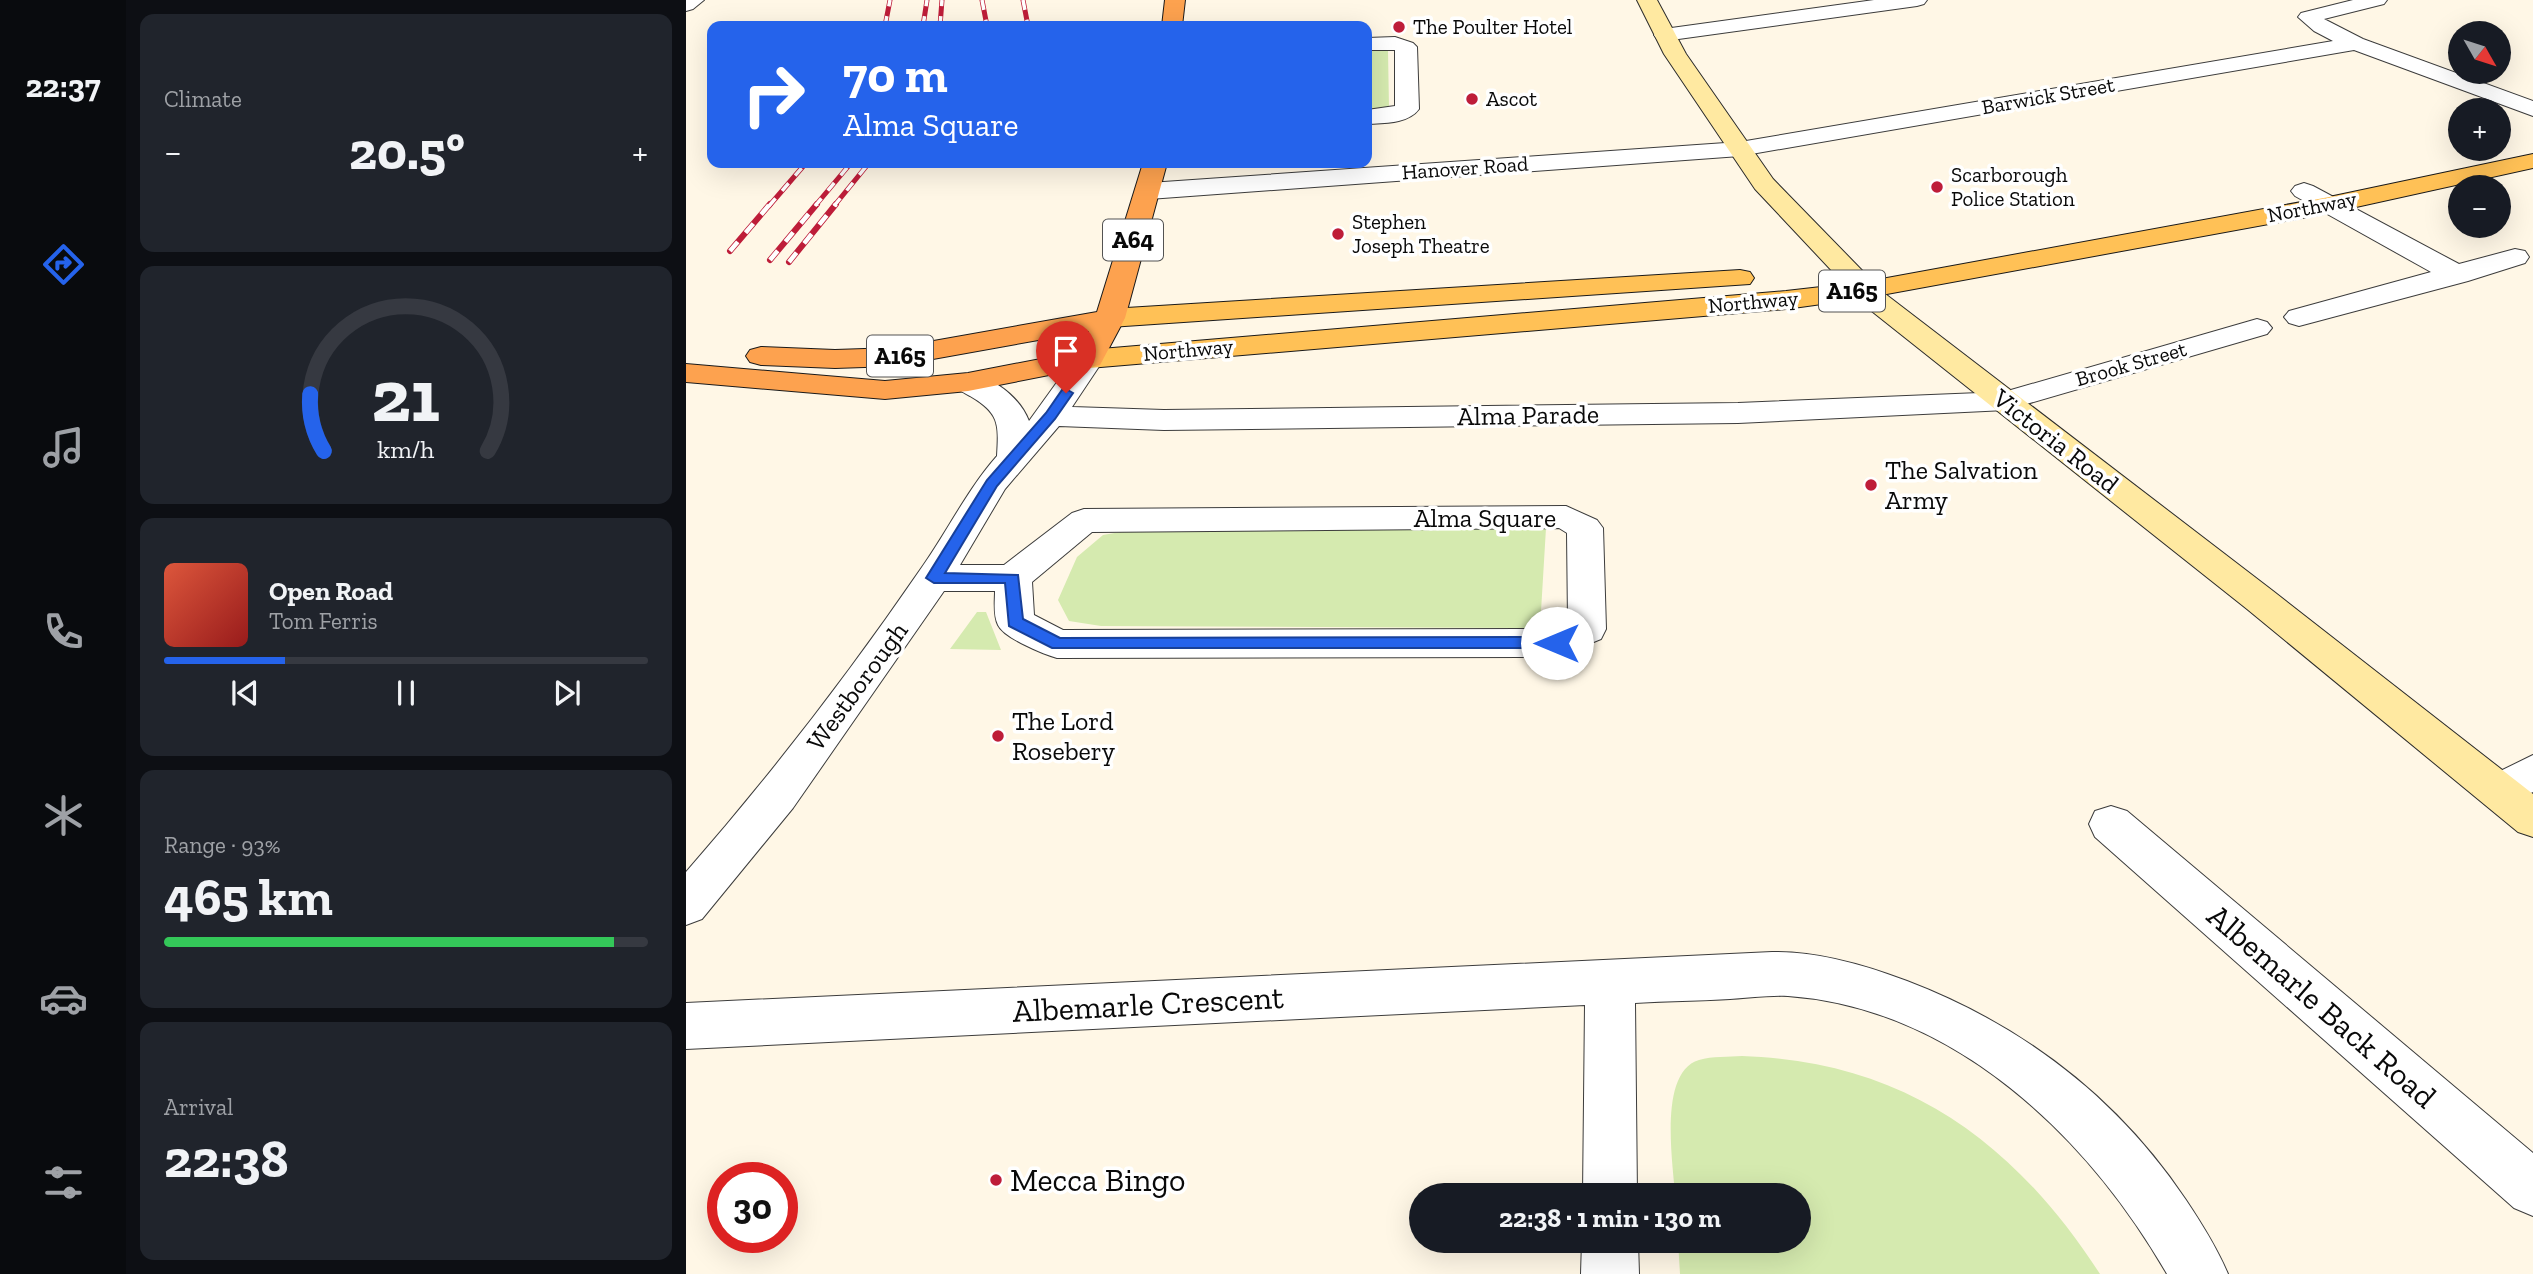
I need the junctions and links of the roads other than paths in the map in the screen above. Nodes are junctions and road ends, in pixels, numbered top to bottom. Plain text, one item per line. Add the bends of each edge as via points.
1 (694, 0) edge
2 (1175, 0) edge
3 (1647, 0) edge
4 (1917, 0) edge
5 (2377, 0) edge
6 (686, 5) edge
7 (1173, 21) edge
8 (1664, 35) junction
9 (2356, 43) junction
10 (1372, 44) edge
11 (2533, 109) edge
12 (1372, 116) edge
13 (2533, 145) edge
14 (1740, 149) junction
15 (2533, 161) edge
16 (1154, 168) edge
17 (1149, 191) junction
18 (2304, 191) junction
19 (2329, 205) junction
20 (2515, 257) dead end
21 (2458, 275) junction
22 (1855, 279) junction
23 (2299, 317) dead end
24 (1110, 318) junction
25 (2257, 328) dead end
26 (686, 351) edge
27 (1089, 359) junction
28 (686, 373) edge
29 (968, 382) junction
30 (2006, 401) junction
31 (1050, 416) junction
32 (1014, 457) junction
33 (934, 578) junction
34 (1013, 578) junction
35 (2516, 781) edge
36 (2533, 819) edge
37 (2111, 824) dead end
38 (686, 905) edge
39 (1610, 982) junction
40 (686, 1026) edge
41 (1610, 1183) edge
42 (2533, 1189) edge
43 (1610, 1253) edge
44 (1610, 1274) edge
45 (2199, 1274) edge

1 - 6 street
2 - 7 highway
3 - 8 main road, Victoria Road
4 - 8 street
5 - 9 street via 2308,17
8 - 14 main road, Victoria Road
9 - 11 street
9 - 14 street, Barwick Street
10 - 12 street via 1406,47 1407,97 1407,109 1402,113
13 - 18 main road, Northway / A165
14 - 17 street, Hanover Road
14 - 22 main road, Victoria Road via 1764,184
15 - 19 main road, Northway / A165
16 - 17 highway, Westborough / A64
17 - 24 highway, Westborough / A64
18 - 19 street
18 - 22 main road, Northway / A165
19 - 21 street
19 - 22 main road, Northway / A165
20 - 21 street
21 - 23 street
22 - 24 main road, Northway / A165 via 1779,276
22 - 27 main road, Northway / A165 via 1786,300
22 - 30 main road, Victoria Road
24 - 26 highway, A165 via 894,358 781,358
24 - 27 highway, Westborough / A64
25 - 30 street, Brook Street
27 - 29 highway, A165
27 - 31 street, Westborough
28 - 29 highway, A165 via 885,390
29 - 32 street via 1005,402 1016,428
30 - 31 street, Alma Parade via 1738,413
30 - 35 main road, Victoria Road
31 - 32 street, Westborough
32 - 33 street, Westborough via 992,483
33 - 34 street
33 - 38 street, Westborough via 778,796
34 - 34 street, Alma Square via 1084,521 1566,517 1585,528 1587,629 1557,643 1057,644 1015,622
35 - 36 main road, Victoria Road
37 - 42 street, Albemarle Back Road
39 - 40 street, Albemarle Crescent
39 - 41 street
39 - 45 street, Albemarle Crescent via 1793,975 1850,984 1961,1027 2015,1060 2115,1151 2160,1209
43 - 44 street

